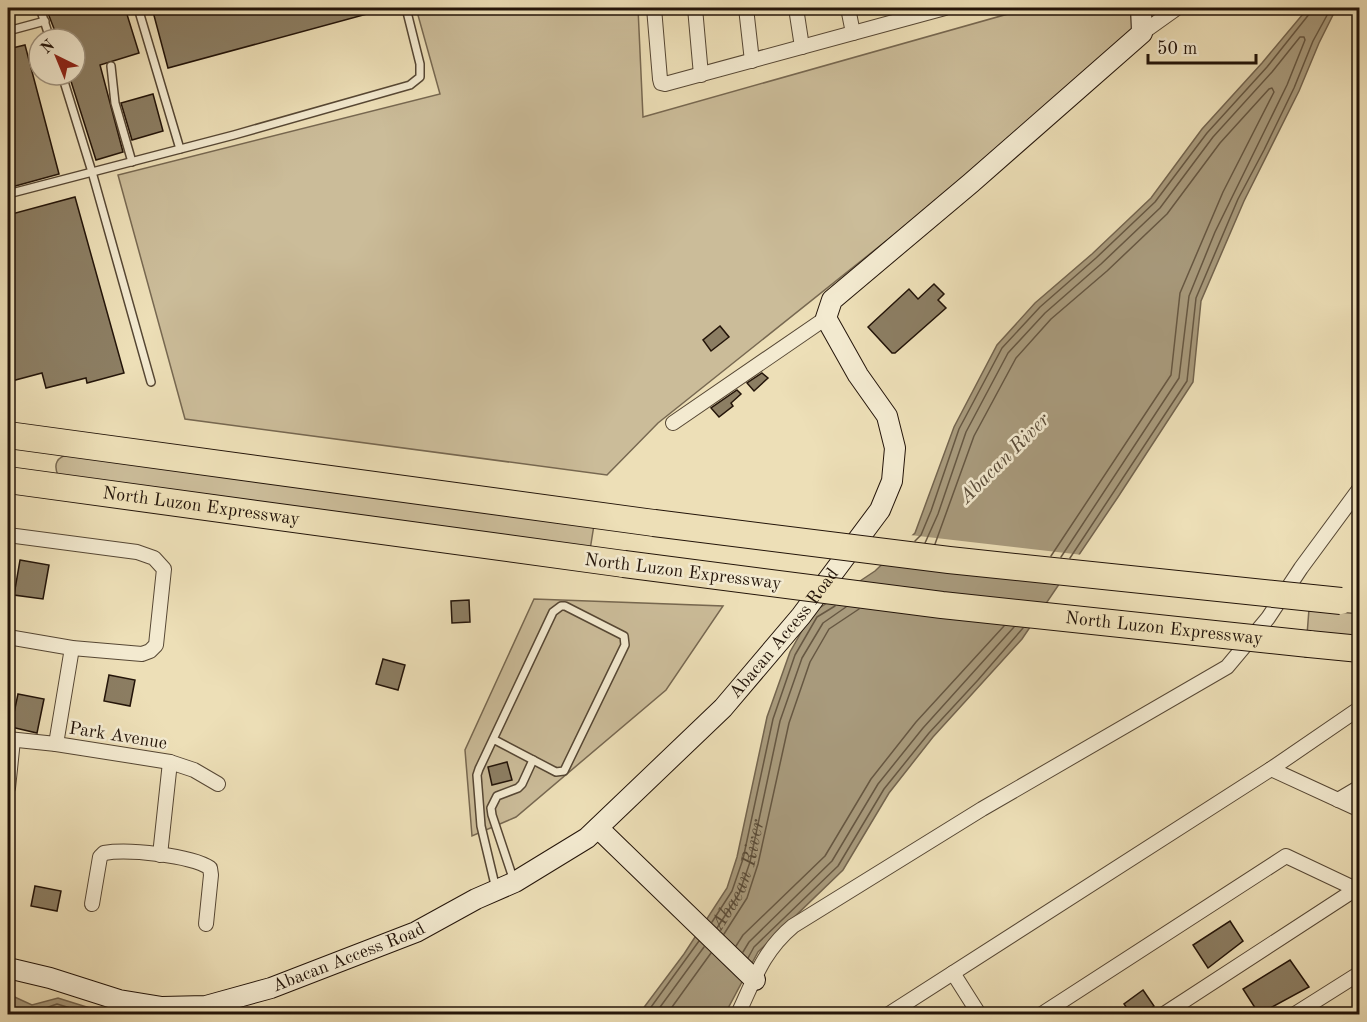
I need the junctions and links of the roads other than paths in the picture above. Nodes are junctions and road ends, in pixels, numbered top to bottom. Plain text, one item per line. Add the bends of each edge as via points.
1 (40, 8) edge
2 (138, 8) edge
3 (406, 8) edge
4 (654, 8) edge
5 (695, 8) edge
6 (746, 8) edge
7 (796, 8) edge
8 (848, 8) edge
9 (945, 8) edge
10 (1141, 8) edge
11 (1177, 8) edge
12 (899, 14) edge
13 (45, 21) junction
14 (47, 27) edge
15 (8, 31) edge
16 (853, 33) junction
17 (1142, 33) junction
18 (802, 47) junction
19 (752, 61) junction
20 (111, 66) dead end
21 (701, 75) junction
22 (66, 87) edge
23 (180, 149) junction
24 (132, 162) junction
25 (92, 172) junction
26 (8, 194) edge
27 (826, 318) junction
28 (151, 382) dead end
29 (673, 423) dead end
30 (8, 435) edge
31 (8, 480) edge
32 (1359, 489) edge
33 (8, 535) edge
34 (1350, 602) edge
35 (8, 637) edge
36 (72, 648) junction
37 (1359, 649) edge
38 (1359, 708) edge
39 (10, 739) edge
40 (493, 739) junction
41 (56, 744) junction
42 (533, 760) junction
43 (170, 762) junction
44 (1271, 769) junction
45 (218, 784) dead end
46 (1359, 787) edge
47 (8, 788) edge
48 (1338, 800) junction
49 (1359, 810) edge
50 (598, 828) junction
51 (160, 855) junction
52 (515, 882) junction
53 (1358, 890) edge
54 (497, 892) junction
55 (92, 904) dead end
56 (206, 924) dead end
57 (8, 968) edge
58 (953, 973) junction
59 (1359, 973) edge
60 (752, 978) junction
61 (1302, 1012) edge
62 (738, 1014) edge
63 (889, 1014) edge
64 (979, 1014) edge
65 (1042, 1014) edge
66 (1164, 1014) edge

1 - 13 lane
2 - 23 lane
3 - 23 lane via 420,64 420,77 410,85
4 - 21 street via 662,83
5 - 21 street
6 - 19 street
7 - 18 street
8 - 16 street
9 - 12 street
10 - 17 street
11 - 17 street
12 - 16 street
13 - 14 lane
13 - 15 lane
16 - 18 street
17 - 27 street via 832,300
18 - 19 street
19 - 21 street
20 - 24 lane via 115,104
22 - 25 lane
23 - 24 lane
24 - 25 lane
25 - 26 lane
25 - 28 lane
27 - 29 street
27 - 50 street, Abacan Access Road via 887,417 895,448 892,481 880,510 801,616 723,708
30 - 34 highway, bridge via 949,560
31 - 37 highway, North Luzon Expressway, bridge via 942,605
32 - 60 street via 1268,618 1227,667 982,809 793,926 778,938
33 - 36 street via 137,552 154,558 164,569 156,645 150,651 142,654
35 - 36 street
36 - 41 street
38 - 44 street
39 - 41 street, Park Avenue
39 - 47 street
40 - 42 lane
40 - 42 lane via 557,608 565,606 624,636 625,645 566,768 556,772
40 - 54 lane via 477,781 481,826
41 - 43 street, Park Avenue
42 - 52 lane via 522,784 497,796 491,808
43 - 45 street, Park Avenue
43 - 51 street
44 - 48 street
44 - 58 street
46 - 48 street
48 - 49 street
50 - 52 street, Abacan Access Road
50 - 60 street
51 - 55 street via 104,853
51 - 56 street via 203,863 210,868
52 - 54 street, Abacan Access Road
53 - 65 street via 1286,856
53 - 66 street
54 - 57 street, Abacan Access Road via 476,899 416,932 338,964 207,1006 162,1007 119,1000
58 - 63 street
58 - 64 street
59 - 61 street
60 - 62 street

